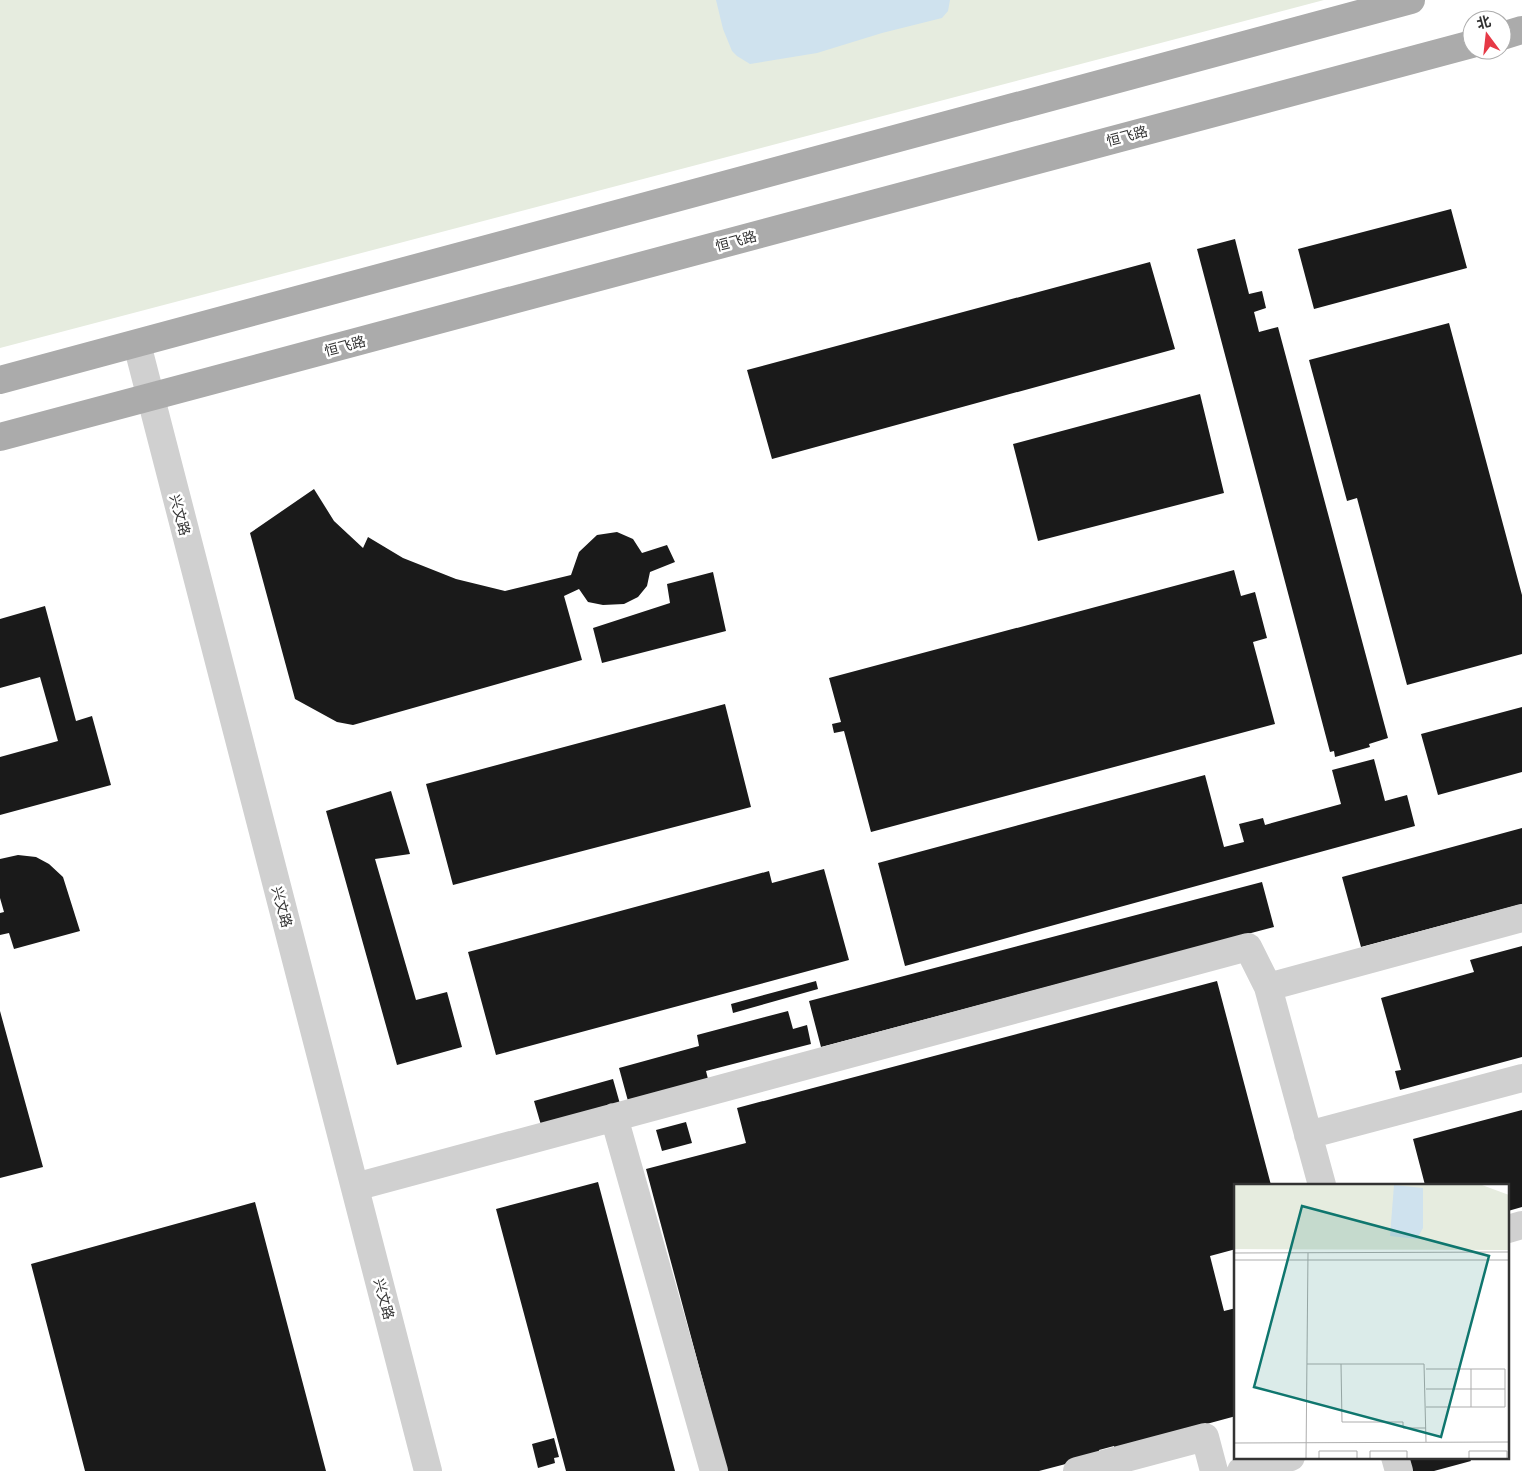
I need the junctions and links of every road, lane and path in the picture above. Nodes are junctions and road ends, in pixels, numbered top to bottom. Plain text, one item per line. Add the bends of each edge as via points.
1 (1412, 0) edge
2 (1462, 47) edge
3 (137, 344) junction
4 (0, 380) edge
5 (150, 398) junction
6 (0, 437) edge
7 (1522, 918) edge
8 (1268, 987) junction
9 (1522, 1078) edge
10 (614, 1117) junction
11 (1308, 1135) junction
12 (1322, 1184) edge
13 (355, 1187) junction
14 (1287, 1458) edge
15 (1395, 1458) edge
16 (428, 1471) edge
17 (714, 1471) edge
18 (1077, 1471) edge
19 (1214, 1471) edge
20 (1241, 1471) edge
21 (1399, 1471) edge

1 - 3 main road
2 - 5 main road, 恒飞路
3 - 4 main road
3 - 5 street, 兴文路
5 - 6 main road, 恒飞路
5 - 13 street, 兴文路
7 - 8 street
8 - 10 street via 1248,947
8 - 11 street
9 - 11 street
10 - 13 street
10 - 17 street
11 - 12 street
13 - 16 street, 兴文路
14 - 20 street
15 - 21 street
18 - 19 street via 1205,1436

